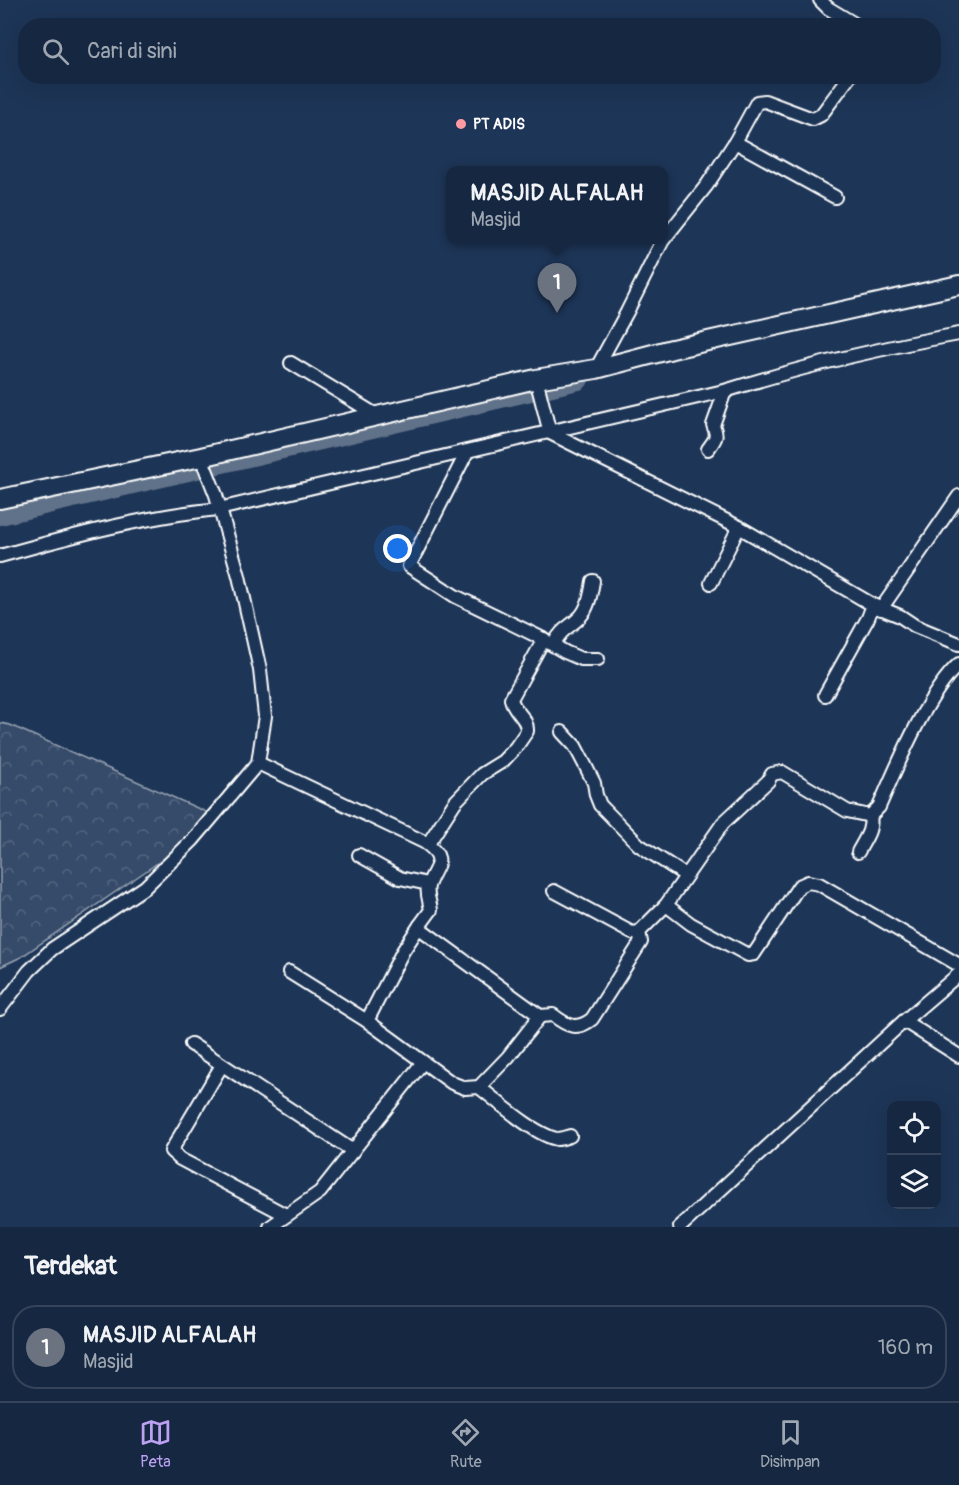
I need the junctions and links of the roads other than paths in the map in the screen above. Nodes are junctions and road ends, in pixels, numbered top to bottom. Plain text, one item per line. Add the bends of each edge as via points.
1 (820, 0) edge
2 (845, 18) edge
3 (844, 84) edge
4 (735, 142) junction
5 (835, 197) dead end
6 (668, 232) edge
7 (659, 244) edge
8 (959, 285) edge
9 (959, 334) edge
10 (291, 363) dead end
11 (596, 369) junction
12 (536, 383) junction
13 (728, 390) junction
14 (378, 416) junction
15 (549, 433) junction
16 (708, 449) dead end
17 (467, 452) junction
18 (201, 459) junction
19 (959, 496) edge
20 (0, 499) edge
21 (219, 509) junction
22 (739, 527) junction
23 (0, 556) edge
24 (593, 581) dead end
25 (711, 583) dead end
26 (877, 607) junction
27 (548, 642) junction
28 (959, 644) edge
29 (598, 659) dead end
30 (959, 664) edge
31 (825, 695) dead end
32 (562, 732) dead end
33 (264, 766) junction
34 (870, 816) junction
35 (428, 844) junction
36 (858, 852) dead end
37 (359, 855) dead end
38 (685, 875) junction
39 (428, 884) junction
40 (554, 891) dead end
41 (666, 905) junction
42 (420, 925) junction
43 (639, 932) junction
44 (959, 965) edge
45 (290, 972) dead end
46 (959, 974) edge
47 (0, 1009) edge
48 (540, 1016) junction
49 (367, 1020) junction
50 (904, 1021) junction
51 (191, 1044) dead end
52 (959, 1056) edge
53 (423, 1062) junction
54 (222, 1065) junction
55 (479, 1087) junction
56 (570, 1136) dead end
57 (353, 1151) junction
58 (286, 1215) junction
59 (270, 1227) edge
60 (680, 1227) edge

1 - 2 street
3 - 4 street via 813,120 760,100
4 - 5 street
4 - 6 street via 702,193
7 - 11 street
8 - 11 street
9 - 13 street via 891,346
10 - 14 street
11 - 12 street
12 - 14 street
12 - 15 street
13 - 15 street
13 - 16 street via 713,424 716,437
14 - 18 street
15 - 17 street
15 - 22 street
17 - 21 street
17 - 27 street via 409,566 454,596
18 - 20 street
18 - 21 street
19 - 26 street
21 - 23 street via 64,538
21 - 33 street via 260,670 265,716
22 - 25 street
22 - 26 street
24 - 27 street via 582,615
26 - 28 street
26 - 31 street
27 - 29 street via 581,659
27 - 35 street via 511,699 526,721 527,731 503,761 482,774 455,802
30 - 34 street via 921,718 879,807
32 - 38 street via 585,765 600,805 639,845
33 - 35 street
33 - 47 street via 145,887 52,949
34 - 36 street via 869,831
34 - 38 street via 847,811 777,772 723,823
35 - 39 street via 438,858
37 - 39 street via 400,878
38 - 41 street
39 - 42 street via 431,910
40 - 43 street via 632,933
41 - 43 street
41 - 44 street via 691,924 748,955 754,954 799,886 808,882 819,884
42 - 48 street
42 - 49 street
43 - 48 street via 641,942 592,1019 573,1026 553,1015
45 - 49 street
46 - 50 street
48 - 55 street
49 - 53 street
50 - 52 street
50 - 60 street
51 - 54 street
53 - 55 street via 452,1083 465,1088
53 - 57 street
54 - 57 street
54 - 58 street via 171,1151
55 - 56 street via 547,1136
57 - 58 street via 320,1192
58 - 59 street

